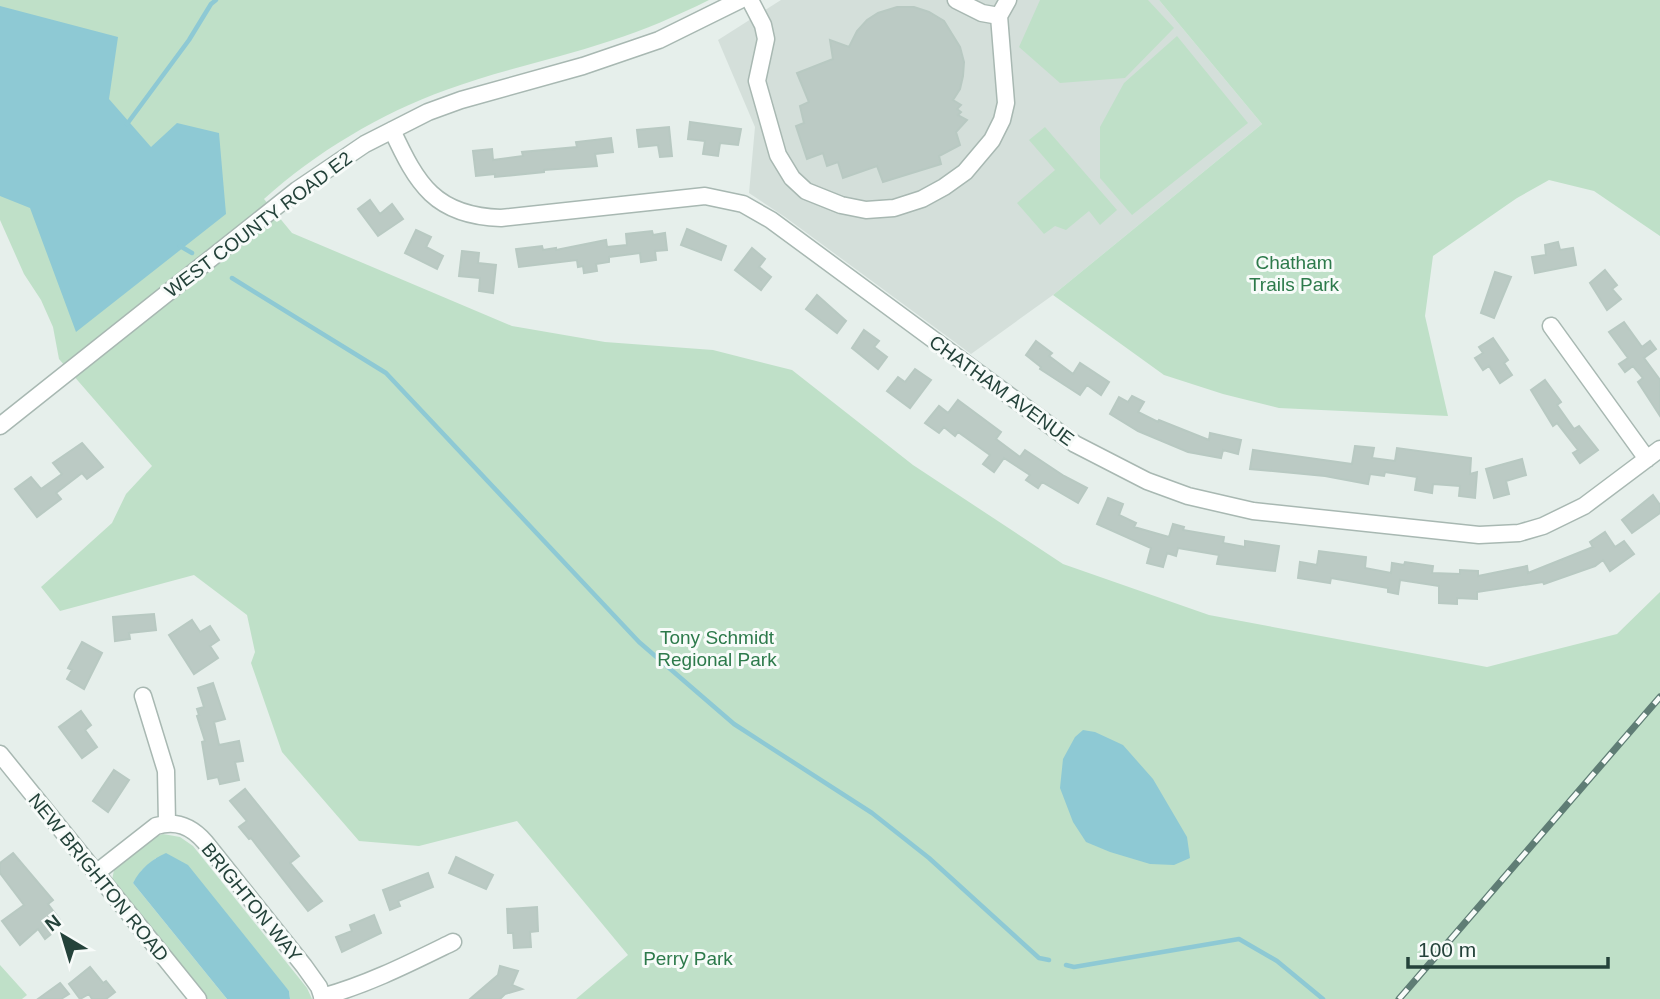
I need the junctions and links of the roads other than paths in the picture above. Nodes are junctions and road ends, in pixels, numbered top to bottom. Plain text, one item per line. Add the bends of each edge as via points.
1 (740, 0) edge
2 (750, 0) edge
3 (956, 0) edge
4 (1008, 0) edge
5 (999, 16) junction
6 (391, 130) junction
7 (1551, 326) dead end
8 (0, 426) edge
9 (1653, 454) edge
10 (143, 696) dead end
11 (0, 754) edge
12 (167, 823) junction
13 (96, 873) junction
14 (453, 942) dead end
15 (322, 998) edge
16 (198, 999) edge

1 - 6 street, WEST COUNTY ROAD E2 via 635,49 461,100
2 - 5 street via 766,39 757,81 778,155 806,191 866,210 894,208 944,187 965,172 992,140 1006,103
3 - 5 street
4 - 5 street
6 - 8 street, WEST COUNTY ROAD E2 via 297,190
6 - 9 street, CHATHAM AVENUE via 421,184 452,208 476,216 501,218 705,196 743,204 1076,444 1147,481 1188,496 1228,506 1479,535 1519,533 1584,506
7 - 9 street
10 - 12 street via 166,771
11 - 13 street, NEW BRIGHTON ROAD
12 - 13 street via 156,826
12 - 15 street, BRIGHTON WAY via 197,833 304,966
13 - 16 street, NEW BRIGHTON ROAD
14 - 15 street via 386,975

